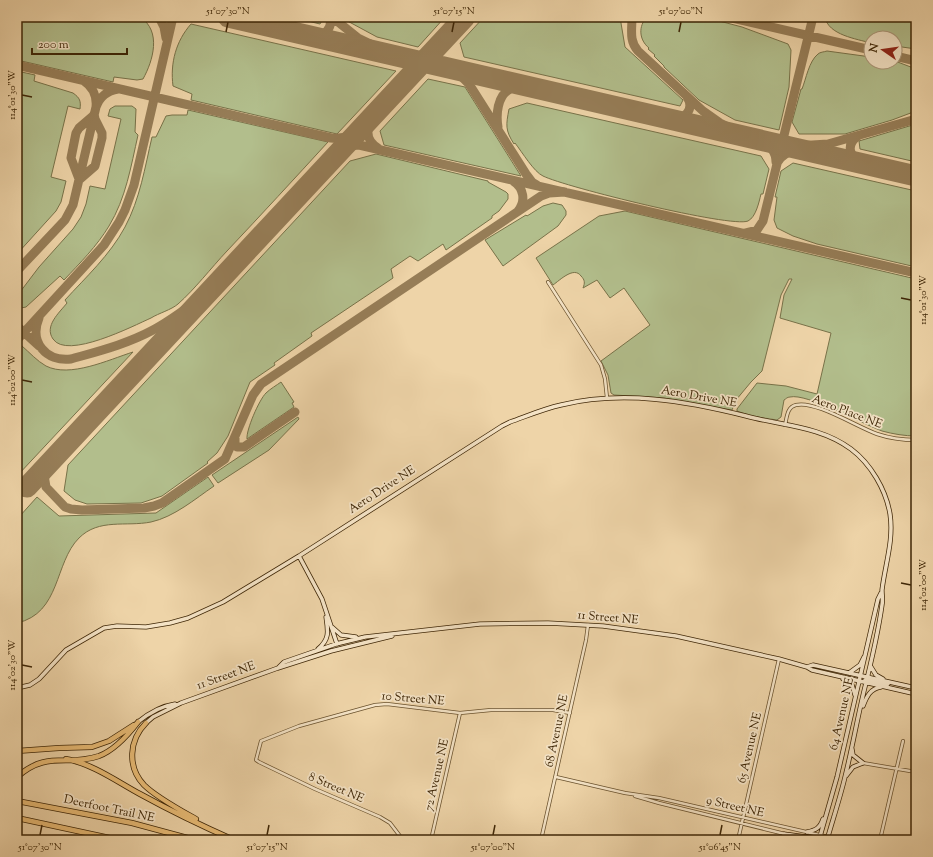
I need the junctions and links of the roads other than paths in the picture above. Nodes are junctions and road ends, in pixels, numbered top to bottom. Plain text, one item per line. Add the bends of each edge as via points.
1 (548, 282) dead end
2 (607, 398) junction
3 (785, 425) junction
4 (916, 440) edge
5 (299, 556) junction
6 (882, 592) junction
7 (325, 608) junction
8 (330, 624) junction
9 (588, 625) junction
10 (405, 634) junction
11 (360, 638) junction
12 (336, 644) junction
13 (338, 649) junction
14 (867, 649) junction
15 (316, 651) junction
16 (779, 659) junction
17 (807, 666) junction
18 (870, 666) junction
19 (278, 668) junction
20 (848, 672) junction
21 (837, 676) junction
22 (861, 676) junction
23 (867, 680) junction
24 (860, 682) junction
25 (889, 682) junction
26 (882, 687) junction
27 (17, 688) edge
28 (916, 689) edge
29 (916, 694) edge
30 (855, 698) junction
31 (180, 703) junction
32 (460, 713) junction
33 (570, 713) junction
34 (859, 714) junction
35 (138, 722) junction
36 (146, 723) joint
37 (902, 741) dead end
38 (852, 747) junction
39 (17, 751) edge
40 (66, 759) junction
41 (256, 760) joint
42 (863, 764) junction
43 (896, 770) junction
44 (916, 772) edge
45 (17, 777) edge
46 (556, 777) junction
47 (845, 777) junction
48 (834, 788) junction
49 (625, 793) junction
50 (17, 801) edge
51 (17, 818) edge
52 (743, 818) junction
53 (742, 824) junction
54 (807, 832) junction
55 (218, 833) junction
56 (784, 834) junction
57 (821, 838) edge
58 (828, 838) edge
59 (805, 839) edge
60 (119, 840) edge
61 (195, 840) edge
62 (234, 840) edge
63 (403, 840) edge
64 (431, 840) edge
65 (541, 840) edge
66 (738, 840) edge
67 (810, 840) edge
68 (841, 840) edge
69 (880, 840) edge

1 - 2 street via 601,365
2 - 3 street, Aero Drive NE via 678,402
2 - 5 street, Aero Drive NE via 560,405 502,426
3 - 4 street, Aero Place NE via 788,411 792,406 802,404 813,406 876,434
3 - 6 street, 64 Avenue NE via 826,434 852,450 873,473 890,514 891,538
5 - 7 street
5 - 27 street, Aero Drive NE via 223,602 188,618 152,626 110,626 95,632 66,650 39,679 30,685
6 - 14 street, 64 Avenue NE via 878,599
6 - 18 street, 64 Avenue NE
7 - 8 street
7 - 15 street via 328,631 324,644
8 - 11 street via 341,635
8 - 12 street
9 - 10 street, 11 Street NE via 480,624
9 - 16 street, 11 Street NE via 676,636
9 - 33 street, 68 Avenue NE
10 - 11 street, 11 Street NE
10 - 13 street, 11 Street NE
11 - 12 street, 11 Street NE
12 - 13 street
12 - 15 street, 11 Street NE
13 - 19 street, 11 Street NE
14 - 20 street via 860,665
14 - 22 street, 64 Avenue NE
15 - 19 street, 11 Street NE via 284,662
16 - 17 street, 11 Street NE
16 - 52 street, 65 Avenue NE
17 - 20 street, 11 Street NE
17 - 21 street, 11 Street NE via 812,670
18 - 23 street, 64 Avenue NE
18 - 25 street via 876,675
19 - 31 street, 11 Street NE
20 - 22 street, 11 Street NE
21 - 24 street, 11 Street NE
21 - 30 street via 852,685
22 - 23 street, 11 Street NE
22 - 24 street, 64 Avenue NE
23 - 24 street
23 - 25 street, 11 Street NE
23 - 26 street, 11 Street NE
23 - 28 street
23 - 34 street, 64 Avenue NE
24 - 30 street, 64 Avenue NE
25 - 28 street, 11 Street NE
26 - 29 street, 11 Street NE
26 - 34 street via 875,688 869,694
30 - 48 street, 64 Avenue NE
31 - 35 street, 11 Street NE via 168,705
31 - 36 street, 11 Street NE
32 - 33 street, 10 Street NE via 553,710
32 - 41 street, 10 Street NE via 387,704 374,705 298,726 261,741
32 - 64 street, 72 Avenue NE
33 - 46 street, 68 Avenue NE
34 - 38 street, 64 Avenue NE
35 - 39 highway via 109,741 92,747
35 - 40 highway via 112,750 88,759
36 - 55 highway via 132,747 132,761 138,777 154,793
37 - 43 street
38 - 42 street via 853,755
38 - 47 street, 64 Avenue NE
40 - 45 highway via 40,762
40 - 55 highway via 91,767
41 - 63 street, 8 Street NE via 315,789 380,816 390,823
42 - 43 street
42 - 47 street via 854,767
43 - 44 street
43 - 69 street
46 - 49 street, 9 Street NE
46 - 65 street, 68 Avenue NE
47 - 58 street, 64 Avenue NE
48 - 54 street via 821,824 816,830
48 - 57 street, 64 Avenue NE
49 - 52 street, 9 Street NE via 659,798
49 - 53 street, 9 Street NE
50 - 61 highway, Deerfoot Trail NE via 132,823
51 - 60 highway
52 - 53 street, 65 Avenue NE
52 - 54 street, 9 Street NE
53 - 56 street, 9 Street NE
53 - 66 street, 65 Avenue NE
54 - 57 street, 9 Street NE
55 - 62 highway
56 - 57 street
56 - 59 street, 9 Street NE
57 - 58 street
58 - 68 street
59 - 67 street, 9 Street NE

